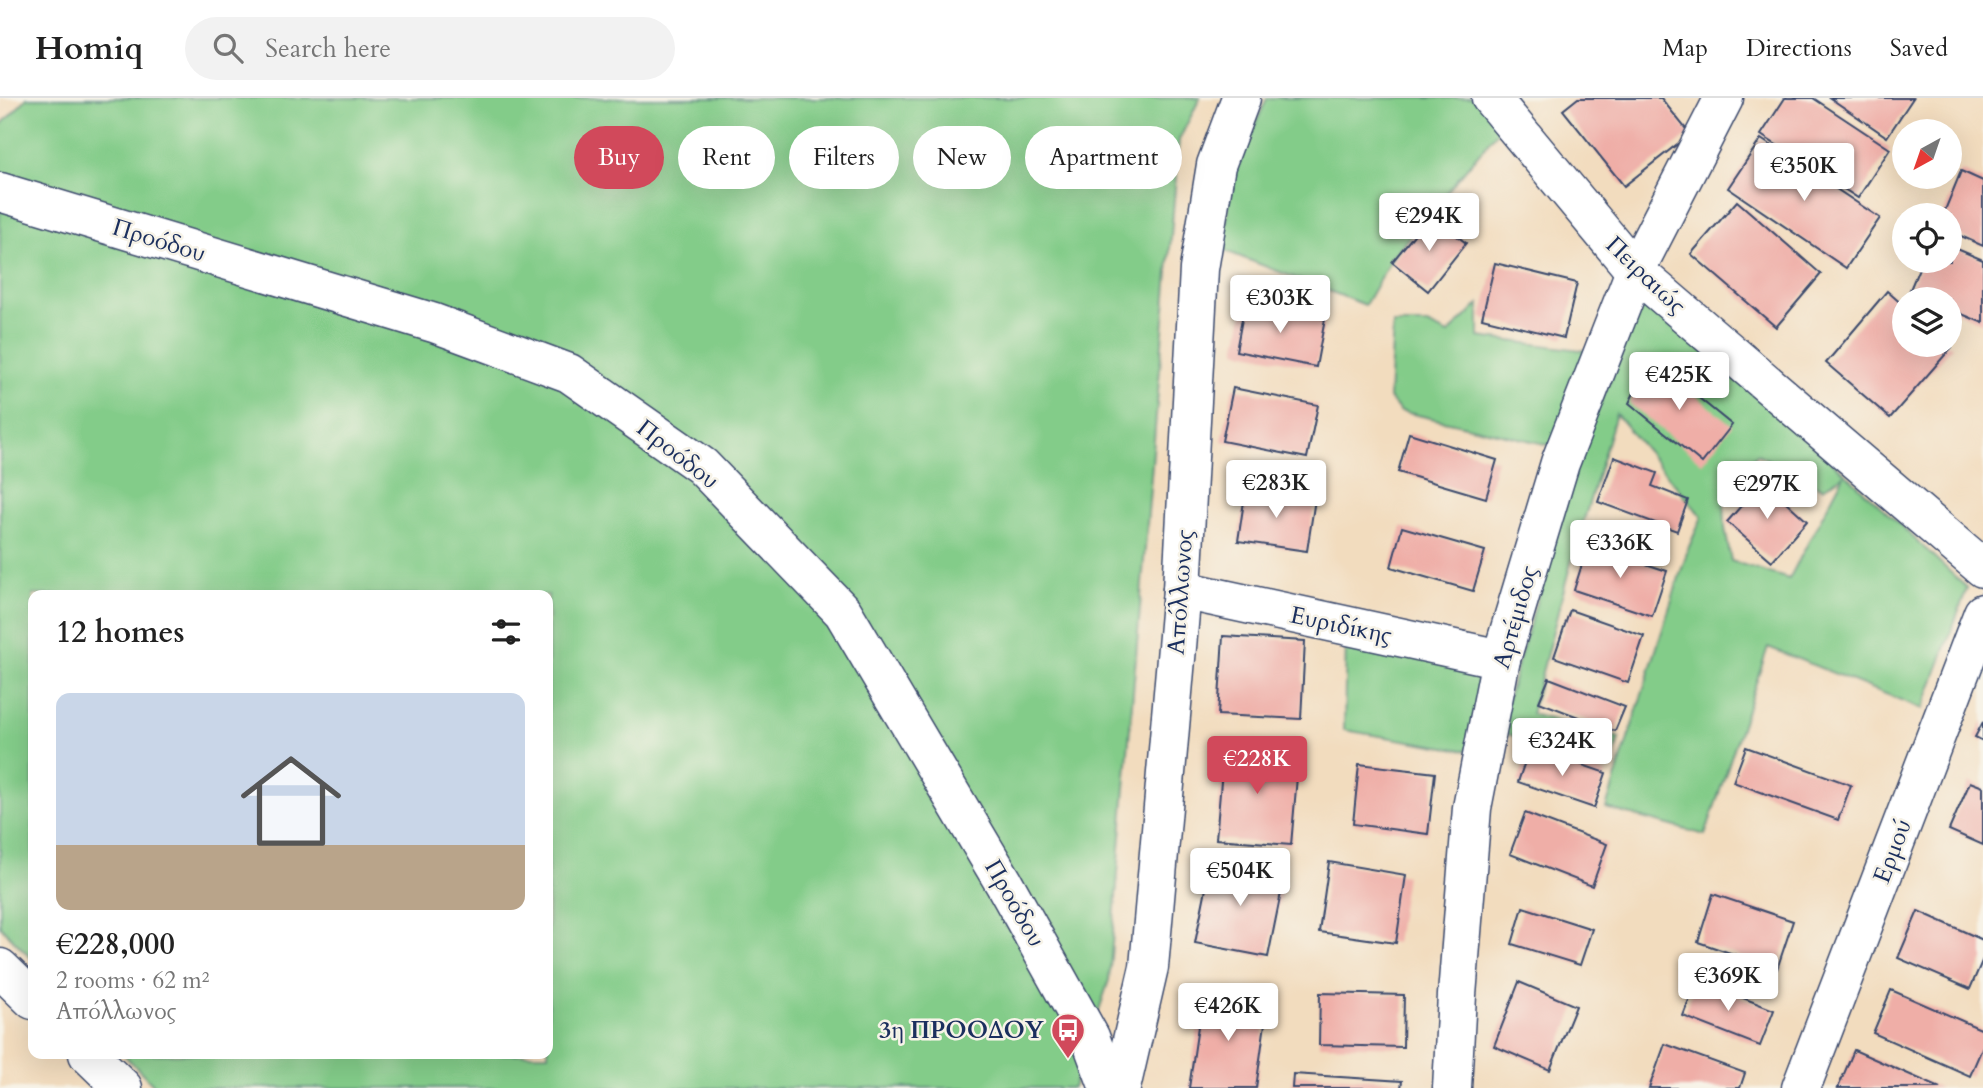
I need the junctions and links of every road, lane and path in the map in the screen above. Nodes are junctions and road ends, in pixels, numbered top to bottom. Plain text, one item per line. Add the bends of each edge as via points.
1 (1241, 98) edge
2 (1491, 98) edge
3 (1724, 98) edge
4 (0, 192) edge
5 (1634, 271) junction
6 (1983, 568) edge
7 (1182, 590) junction
8 (1983, 613) edge
9 (1501, 659) junction
10 (0, 968) edge
11 (28, 995) edge
12 (93, 1059) edge
13 (123, 1088) edge
14 (1109, 1088) edge
15 (1121, 1088) edge
16 (1452, 1088) edge
17 (1801, 1088) edge

1 - 7 street, Απόλλωνος via 1216,164 1199,269
2 - 5 street, Πειραιώς
3 - 5 street, Αρτέμιδος
4 - 14 street, Προόδου via 434,323 569,373 702,467 843,612 1064,990 1090,1037
5 - 6 street, Πειραιώς
5 - 9 street, Αρτέμιδος via 1560,463
7 - 9 street, Ευριδίκης
7 - 15 street, Απόλλωνος via 1149,967
8 - 17 street, Ερμού
9 - 16 street, Αρτέμιδος via 1472,808
10 - 11 street
12 - 13 street

